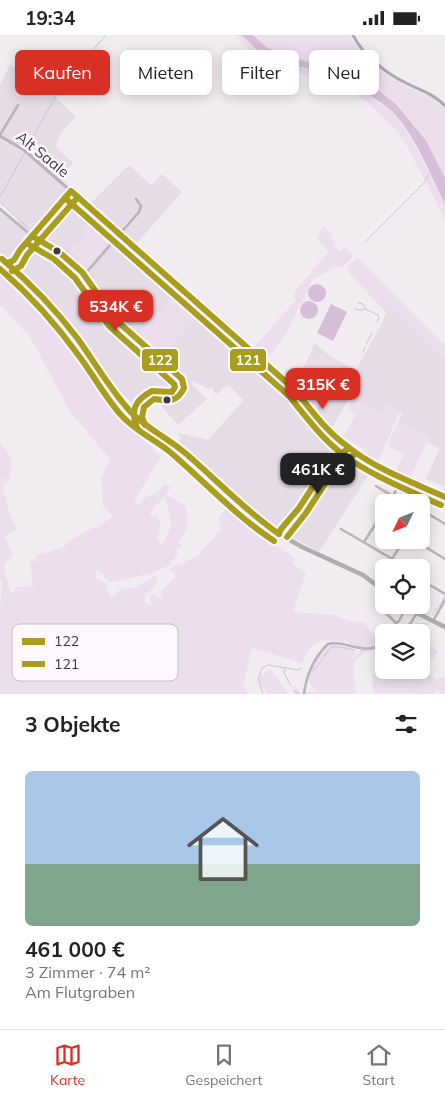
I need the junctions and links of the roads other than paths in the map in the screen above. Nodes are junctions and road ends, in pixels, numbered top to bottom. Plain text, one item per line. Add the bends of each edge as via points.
1 (353, 35) edge
2 (18, 105) dead end
3 (445, 106) edge
4 (0, 136) edge
5 (71, 191) junction
6 (136, 199) dead end
7 (0, 209) edge
8 (120, 234) junction
9 (32, 237) junction
10 (0, 257) edge
11 (15, 257) junction
12 (8, 263) junction
13 (16, 270) junction
14 (85, 274) junction
15 (144, 407) junction
16 (142, 411) junction
17 (135, 417) junction
18 (146, 425) junction
19 (349, 448) junction
20 (403, 479) junction
21 (376, 486) dead end
22 (433, 492) junction
23 (391, 494) edge
24 (394, 494) edge
25 (430, 497) edge
26 (445, 497) edge
27 (430, 515) edge
28 (445, 523) edge
29 (286, 524) junction
30 (375, 525) edge
31 (341, 529) dead end
32 (284, 530) junction
33 (279, 534) junction
34 (290, 540) junction
35 (364, 542) junction
36 (398, 549) edge
37 (429, 549) edge
38 (392, 559) joint
39 (445, 559) edge
40 (375, 584) edge
41 (430, 585) edge
42 (445, 594) edge
43 (445, 600) edge
44 (387, 614) edge
45 (403, 614) edge
46 (416, 614) joint
47 (433, 621) junction
48 (410, 624) edge
49 (445, 627) edge
50 (375, 646) edge
51 (304, 694) edge

1 - 3 main road via 369,56 390,73 431,94
2 - 4 street, Alt Saale
4 - 5 street, Alt Saale via 24,150
5 - 8 street, Alt Saale
5 - 9 street, Alt Saale
6 - 8 street via 141,206 139,212
7 - 9 street
8 - 14 street
8 - 19 street, Alt Saale via 295,390 320,421
9 - 11 street, Alt Saale
9 - 14 street via 59,252
10 - 12 main road
11 - 12 street, Alt Saale
11 - 13 street
12 - 13 main road
13 - 17 main road via 76,338
14 - 15 street via 113,317 184,381 183,391 174,401 154,399
15 - 16 street
15 - 17 street
16 - 17 street
16 - 18 street
17 - 18 main road
18 - 33 main road via 174,444 256,519
19 - 20 street, Alt Saale
19 - 29 street via 325,467
20 - 22 street, Alt Saale
20 - 24 street
21 - 23 street
22 - 25 street
22 - 26 street, Alt Saale
27 - 28 street
29 - 32 street
29 - 33 street
30 - 35 street
31 - 35 street
32 - 33 street
32 - 34 street
33 - 34 main road
34 - 40 main road via 363,575
35 - 38 street
36 - 38 street
37 - 39 street
41 - 42 street
43 - 47 street
44 - 45 street via 396,623
46 - 47 main road
46 - 48 street
47 - 49 main road
50 - 51 street via 358,649 330,643 310,670

